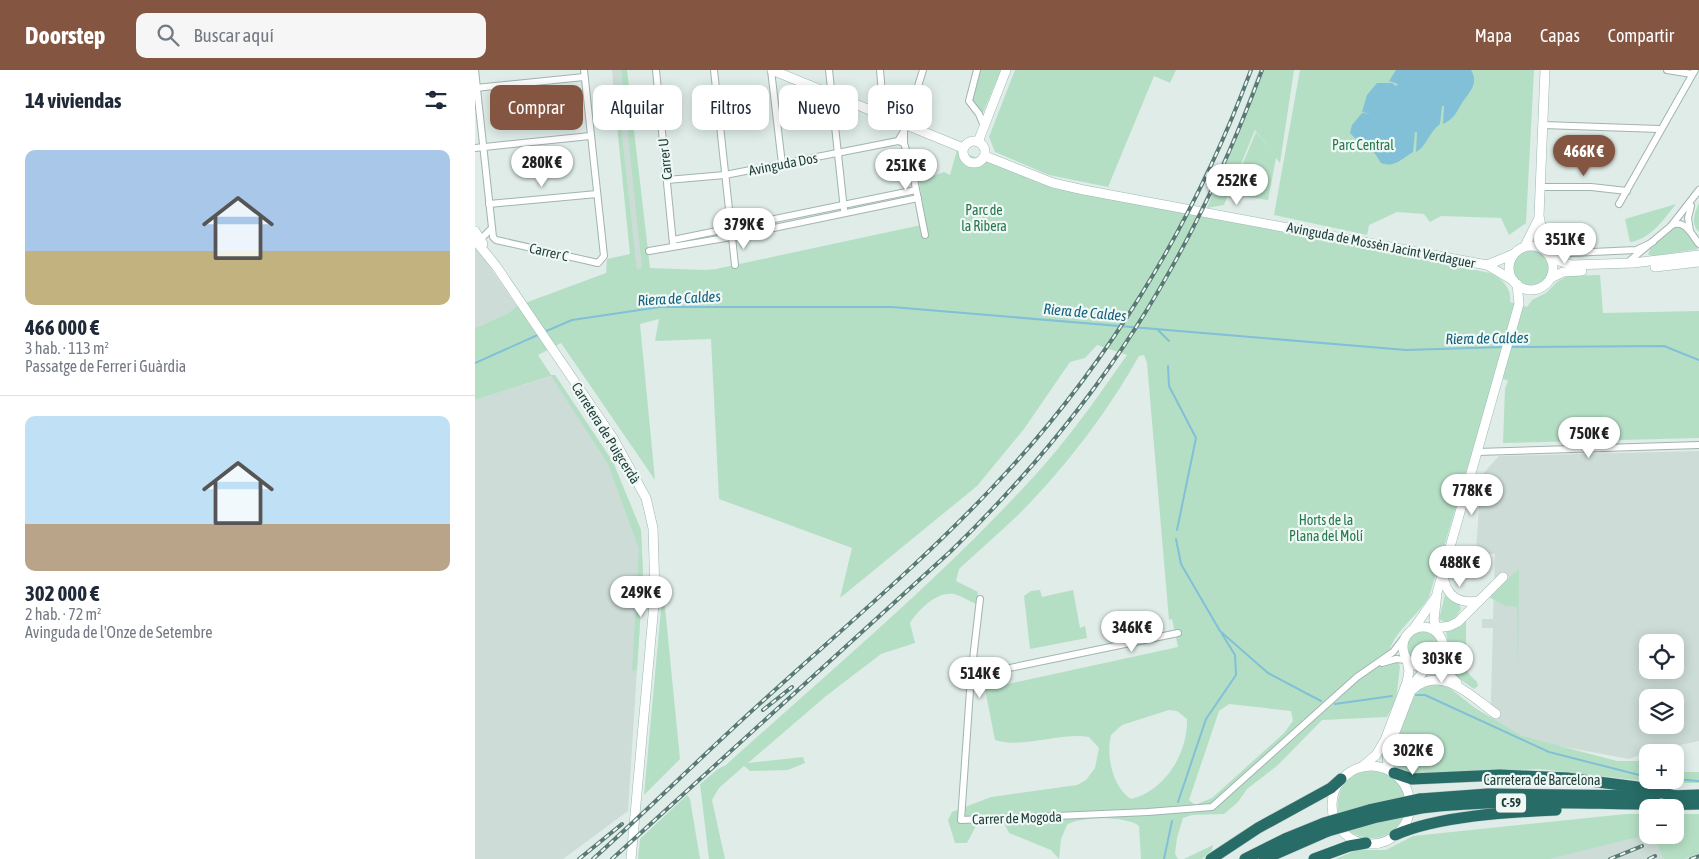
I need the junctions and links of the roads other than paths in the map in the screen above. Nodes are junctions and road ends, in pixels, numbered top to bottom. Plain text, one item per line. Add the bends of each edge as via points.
1 (475, 70) edge
2 (656, 70) edge
3 (713, 70) edge
4 (771, 70) edge
5 (829, 70) edge
6 (880, 70) edge
7 (923, 70) edge
8 (977, 70) edge
9 (1006, 70) edge
10 (1545, 70) edge
11 (1667, 70) edge
12 (1694, 72) edge
13 (584, 74) edge
14 (809, 85) edge
15 (831, 85) edge
16 (881, 85) edge
17 (918, 85) edge
18 (476, 88) edge
19 (1543, 125) junction
20 (984, 126) junction
21 (1659, 129) junction
22 (836, 130) edge
23 (904, 130) edge
24 (913, 130) edge
25 (590, 136) junction
26 (901, 142) junction
27 (978, 142) junction
28 (484, 147) junction
29 (475, 148) edge
30 (963, 148) junction
31 (838, 153) junction
32 (985, 156) junction
33 (782, 164) junction
34 (725, 175) junction
35 (667, 180) junction
36 (1540, 187) junction
37 (916, 190) junction
38 (1699, 190) edge
39 (1627, 191) junction
40 (597, 194) junction
41 (1695, 196) junction
42 (918, 198) junction
43 (489, 204) junction
44 (1619, 204) dead end
45 (844, 205) junction
46 (845, 213) junction
47 (1539, 216) junction
48 (1671, 226) junction
49 (492, 228) junction
50 (730, 229) junction
51 (1691, 233) junction
52 (925, 235) dead end
53 (477, 237) edge
54 (731, 237) junction
55 (673, 240) junction
56 (1699, 240) edge
57 (1653, 242) junction
58 (1699, 244) edge
59 (1525, 246) junction
60 (674, 248) junction
61 (649, 251) dead end
62 (1548, 252) junction
63 (1514, 254) junction
64 (1699, 257) edge
65 (1699, 262) edge
66 (1630, 263) junction
67 (735, 265) dead end
68 (1487, 265) junction
69 (1672, 266) junction
70 (1656, 267) junction
71 (1551, 278) junction
72 (1515, 283) junction
73 (1535, 290) junction
74 (1519, 304) junction
75 (1699, 445) edge
76 (1477, 452) junction
77 (1443, 572) junction
78 (1503, 577) dead end
79 (1437, 593) junction
80 (979, 599) dead end
81 (1479, 601) junction
82 (1414, 628) junction
83 (1437, 630) junction
84 (1178, 633) dead end
85 (1403, 639) junction
86 (1407, 660) junction
87 (1376, 665) junction
88 (1428, 666) junction
89 (971, 676) junction
90 (1463, 690) junction
91 (1411, 691) junction
92 (1496, 714) dead end
93 (1363, 766) junction
94 (1394, 773) junction
95 (1341, 779) junction
96 (1676, 796) junction
97 (1699, 796) edge
98 (1421, 804) junction
99 (1699, 804) edge
100 (1603, 805) junction
101 (1326, 827) junction
102 (1395, 835) junction
103 (1366, 844) junction
104 (631, 859) edge
105 (1211, 859) edge
106 (1245, 859) edge
107 (1264, 859) edge
108 (1314, 859) edge

1 - 18 street
2 - 35 street, Carrer U
3 - 34 street
4 - 14 main road
4 - 33 street
5 - 15 street
6 - 16 street
7 - 17 street
8 - 20 street via 969,101
9 - 20 main road
10 - 19 main road
11 - 12 street
12 - 21 street
13 - 18 street
13 - 25 street
18 - 28 street
19 - 21 street
19 - 36 main road
20 - 27 main road
21 - 39 street
22 - 31 street
23 - 26 street
24 - 30 main road
25 - 28 street
25 - 40 street
26 - 31 street, Avinguda Dos
26 - 37 street
27 - 30 main road via 969,142
27 - 32 main road via 984,147
28 - 29 street
28 - 43 street
30 - 32 main road via 967,161 973,163
31 - 33 street, Avinguda Dos
31 - 45 street
32 - 68 main road, Avinguda de Mossèn Jacint Verdaguer via 1053,183 1084,190
33 - 34 street, Avinguda Dos
34 - 35 street, Avinguda Dos
34 - 50 street
35 - 55 street, Carrer U
36 - 39 street
36 - 47 main road
37 - 42 street
37 - 45 street
38 - 41 street
39 - 44 street
40 - 43 street
40 - 49 street, Carrer C via 604,256 598,263 496,240
41 - 48 street
41 - 51 street via 1689,211
42 - 46 street
42 - 52 street
43 - 49 street
45 - 46 street
45 - 50 street
46 - 54 street
47 - 59 main road
47 - 62 main road
48 - 51 street via 1681,224
48 - 57 street
49 - 53 street
50 - 54 street
50 - 55 street
51 - 56 street
51 - 58 street
53 - 104 main road, Carretera de Puigcerdà via 634,474 646,498 653,528 655,594
54 - 60 street
54 - 67 street
55 - 60 street, Carrer U
57 - 62 street via 1636,250
57 - 66 street
59 - 62 main road via 1538,246
59 - 63 main road
60 - 61 street
62 - 66 main road via 1559,261 1572,265
62 - 71 main road via 1553,266
63 - 68 main road, Avinguda de Mossèn Jacint Verdaguer
63 - 72 main road via 1509,270
64 - 66 main road
64 - 69 street
65 - 69 main road
66 - 70 street
68 - 72 main road, Avinguda de Mossèn Jacint Verdaguer
69 - 70 main road
70 - 71 main road via 1572,271
71 - 73 main road
72 - 73 main road
72 - 74 main road
73 - 74 main road
74 - 76 main road
75 - 76 street
76 - 77 main road
77 - 79 main road
77 - 81 main road via 1446,588 1453,598 1463,602
78 - 81 main road
79 - 82 main road
79 - 83 main road
80 - 89 street
81 - 83 main road via 1459,622
82 - 83 main road via 1426,626
82 - 85 main road
83 - 88 main road via 1442,639 1442,653
84 - 89 street
85 - 86 main road via 1402,649
85 - 87 street, Carrer de Mogoda
86 - 87 street, Carrer de Mogoda via 1396,659
86 - 88 main road via 1416,666
86 - 93 main road via 1407,682 1385,740 1377,755
87 - 89 street, Carrer de Mogoda via 1357,677 1213,807 961,820
88 - 90 main road via 1447,673
88 - 91 main road
90 - 91 main road via 1435,678 1420,683
90 - 92 main road
91 - 94 main road via 1387,753 1388,766
93 - 94 main road via 1377,766
93 - 95 main road
94 - 96 highway via 1412,779 1500,775 1567,778 1637,787
94 - 102 main road via 1404,784 1411,803 1408,818
95 - 103 main road via 1333,798 1335,822 1348,836
95 - 105 highway
96 - 97 highway, Carretera de Barcelona / C-59
96 - 98 highway, Carretera de Barcelona / C-59 via 1488,794
98 - 100 highway, Carretera de Barcelona / C-59
98 - 101 highway, Carretera de Barcelona / C-59, bridge via 1369,810
99 - 100 highway, Carretera de Barcelona / C-59
100 - 102 highway via 1443,822
101 - 106 highway, Carretera de Barcelona / C-59 via 1287,838
101 - 107 highway, Carretera de Barcelona / C-59
102 - 103 main road via 1382,842
103 - 108 highway via 1349,846

